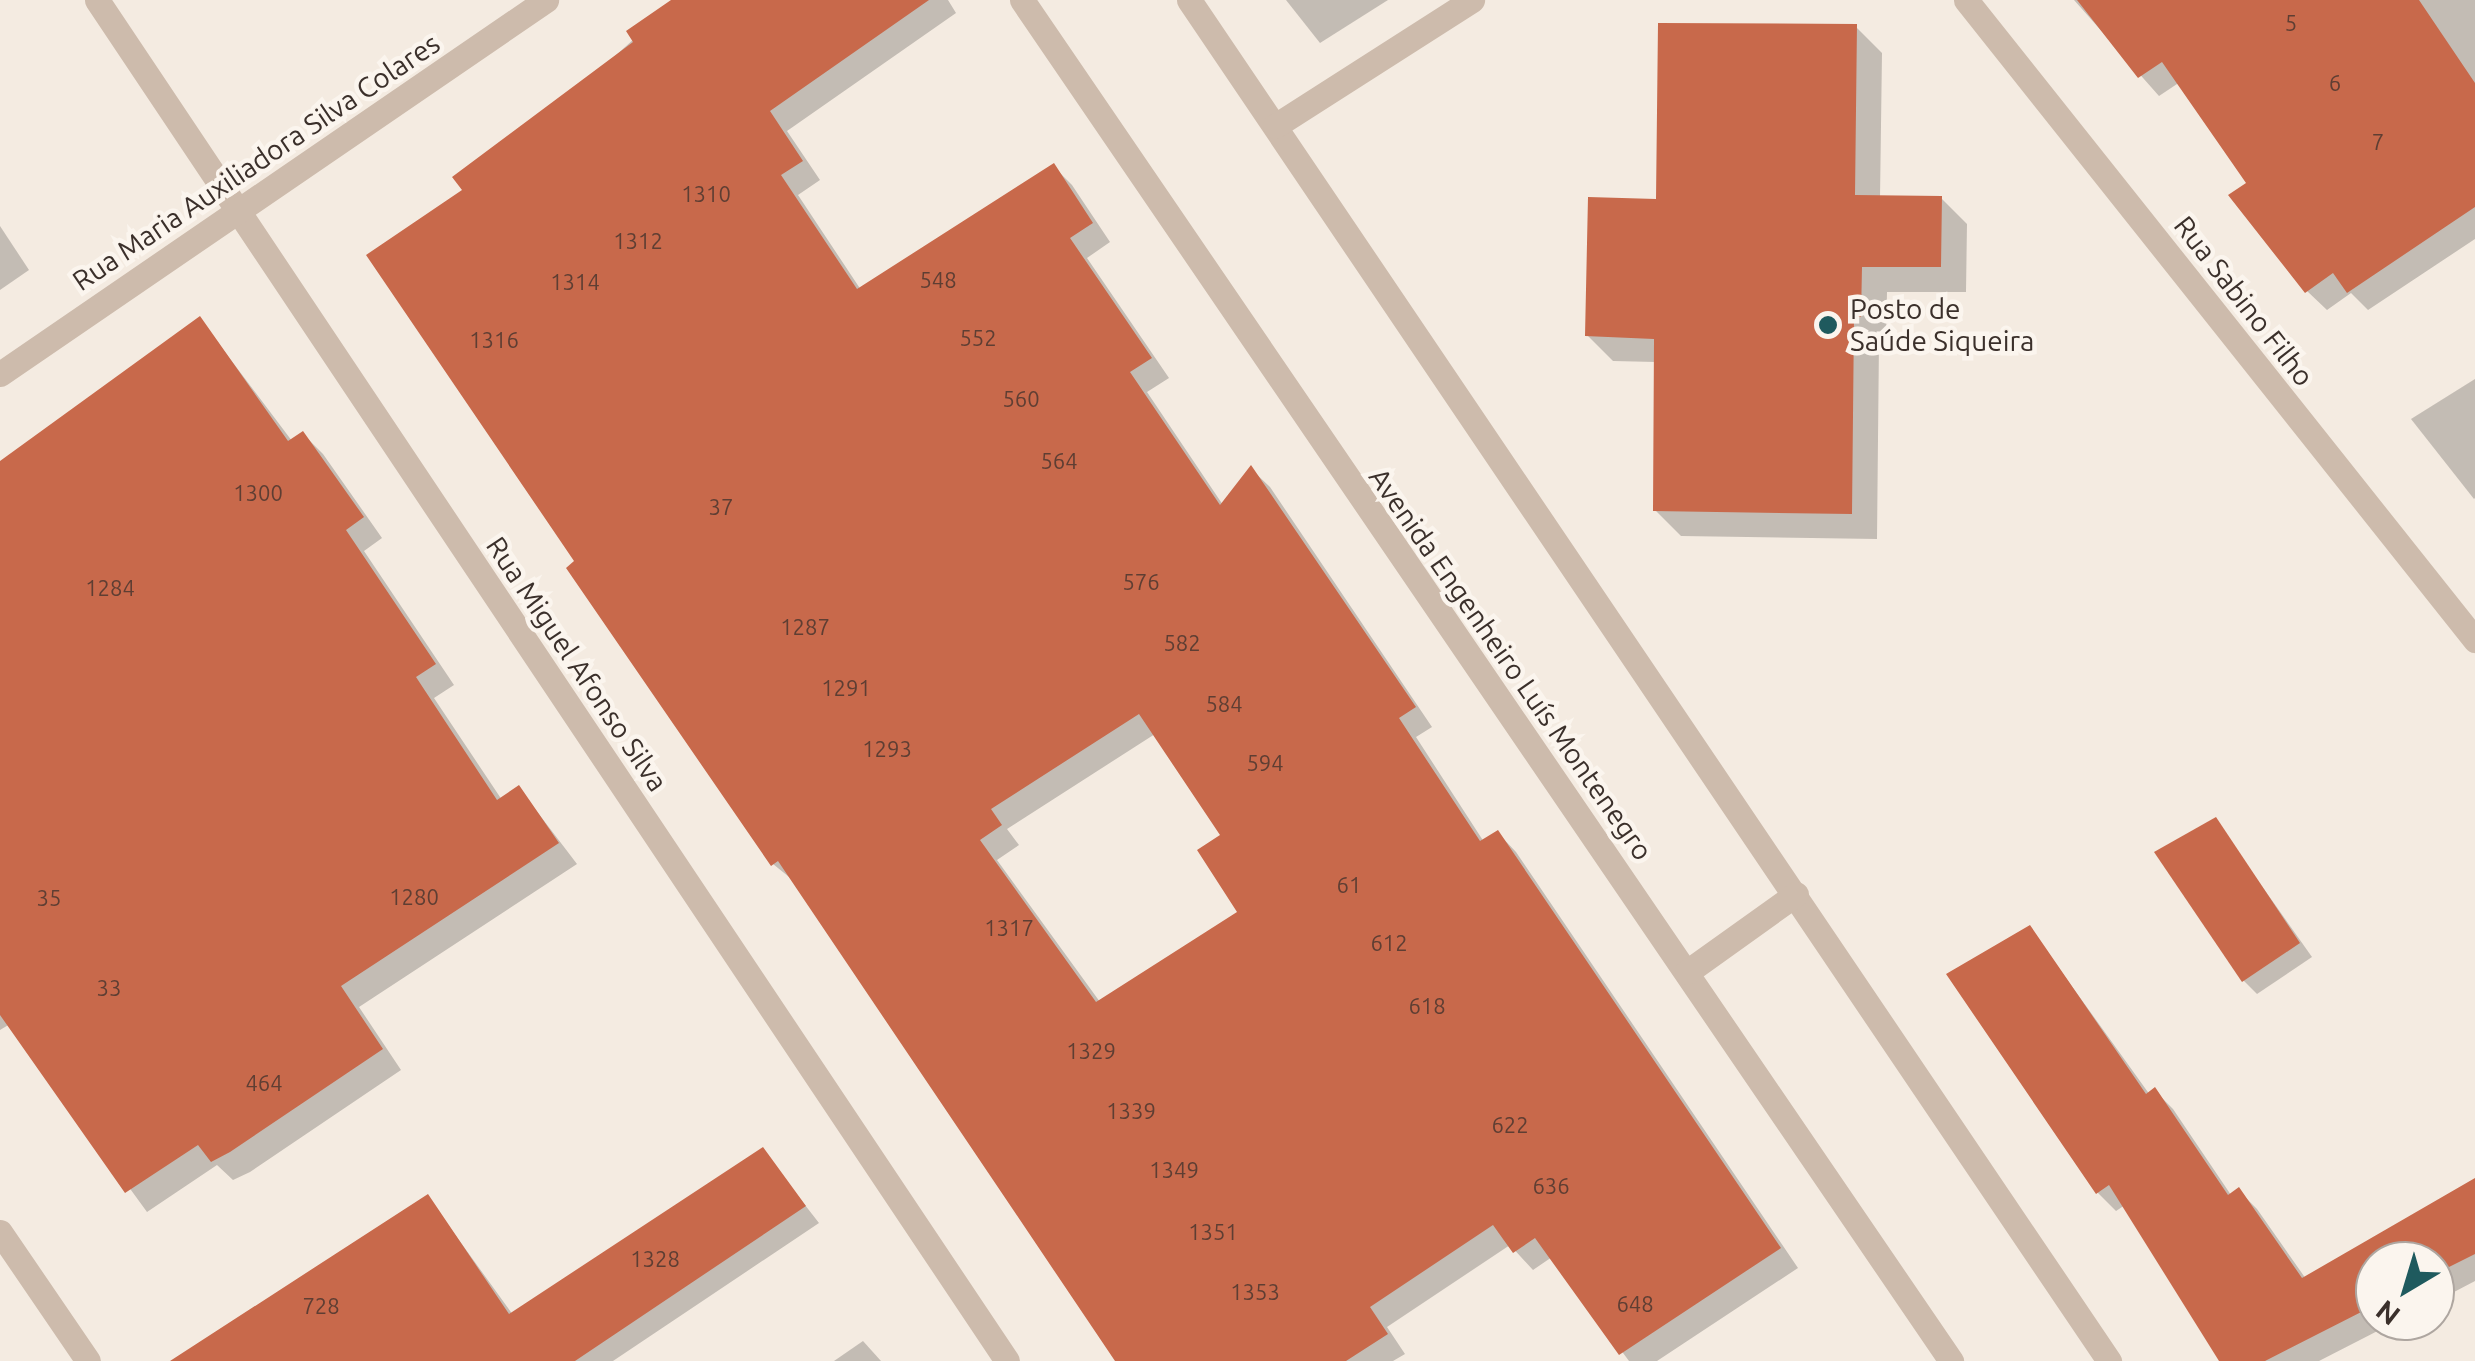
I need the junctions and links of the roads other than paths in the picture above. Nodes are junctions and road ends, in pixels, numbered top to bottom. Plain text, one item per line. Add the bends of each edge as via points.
1 (97, 0) edge
2 (546, 0) edge
3 (1022, 0) edge
4 (1189, 0) edge
5 (1472, 0) edge
6 (1966, 0) edge
7 (1275, 126) junction
8 (237, 209) junction
9 (0, 374) edge
10 (2475, 640) edge
11 (1796, 894) junction
12 (1687, 972) junction
13 (0, 1232) edge
14 (88, 1361) edge
15 (1007, 1361) edge
16 (1951, 1361) edge
17 (2109, 1361) edge

1 - 8 street, Rua Miguel Afonso Silva
2 - 8 street, Rua Maria Auxiliadora Silva Colares
3 - 12 street, Avenida Engenheiro Luís Montenegro
4 - 7 street
5 - 7 street
6 - 10 street, Rua Sabino Filho
7 - 11 street
8 - 9 street, Rua Maria Auxiliadora Silva Colares
8 - 15 street, Rua Miguel Afonso Silva
11 - 12 street
11 - 17 street
12 - 16 street, Avenida Engenheiro Luís Montenegro
13 - 14 street

